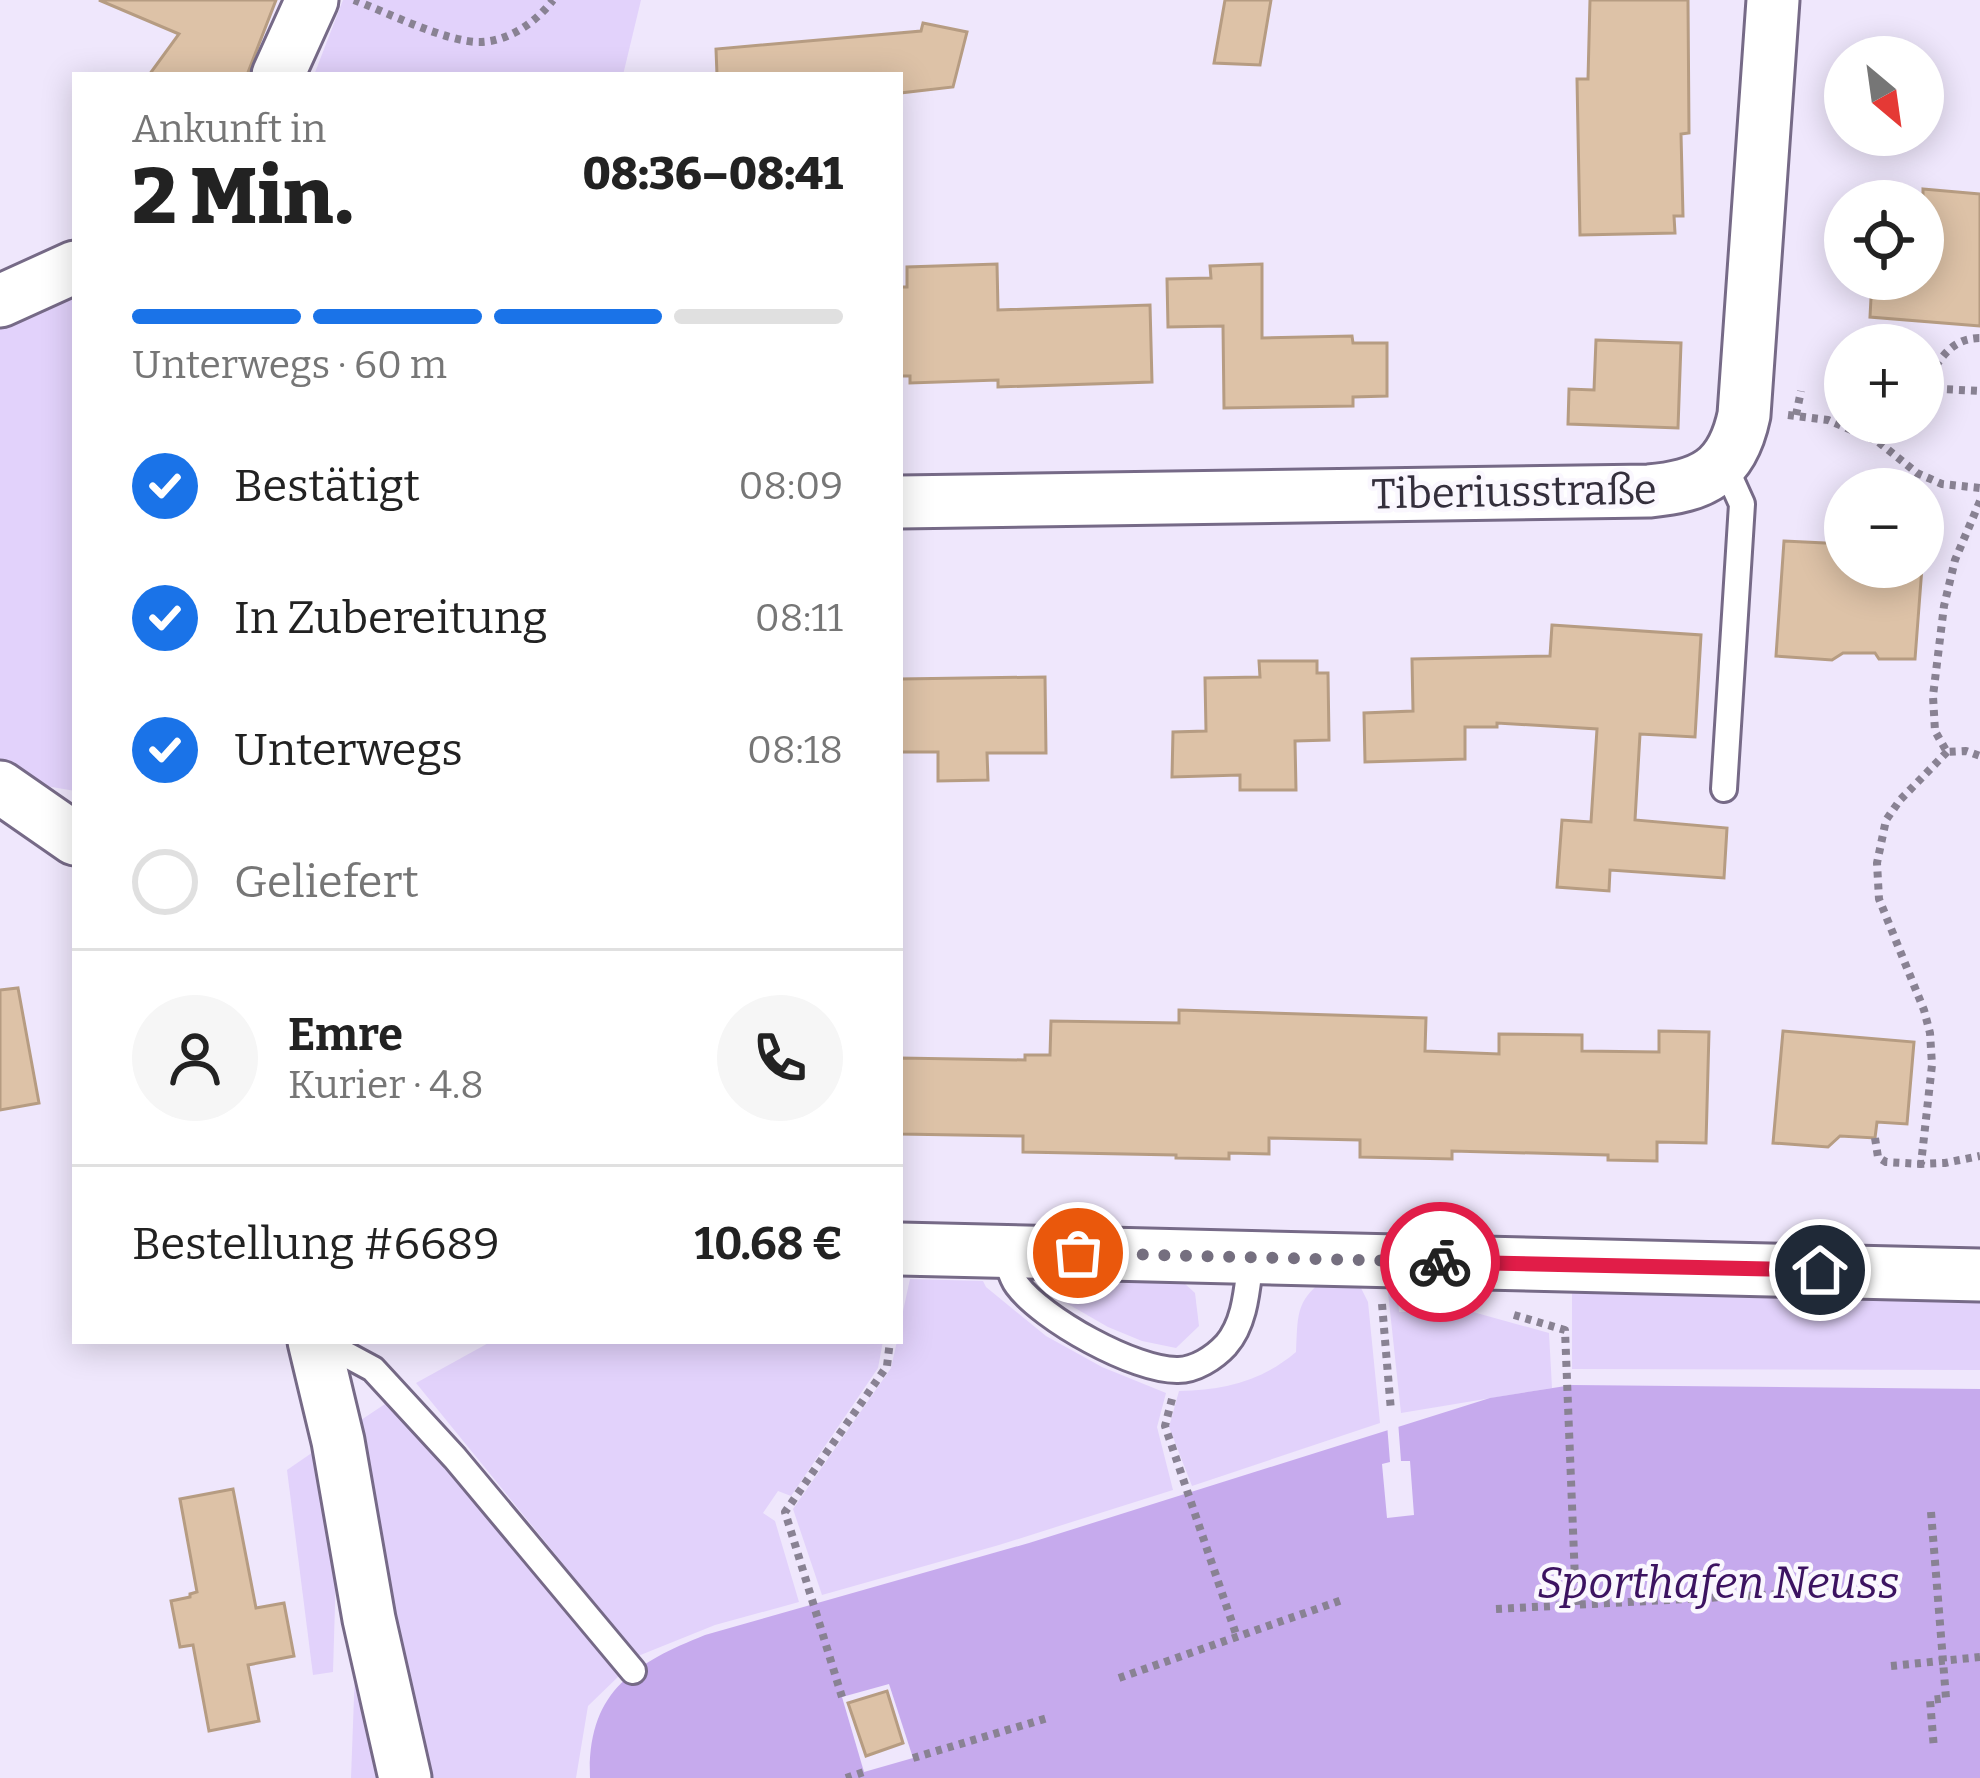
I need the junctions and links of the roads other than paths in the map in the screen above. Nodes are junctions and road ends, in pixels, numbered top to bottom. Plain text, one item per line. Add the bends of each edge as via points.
1 (311, 0) edge
2 (1773, 0) edge
3 (279, 72) edge
4 (72, 268) edge
5 (0, 301) edge
6 (1723, 462) junction
7 (903, 502) edge
8 (0, 787) edge
9 (1724, 789) dead end
10 (72, 837) edge
11 (903, 1249) edge
12 (1004, 1251) junction
13 (1251, 1258) junction
14 (1980, 1275) edge
15 (318, 1344) edge
16 (323, 1344) edge
17 (633, 1671) dead end
18 (404, 1778) edge

1 - 3 street
2 - 6 street via 1744,415
4 - 5 street
6 - 7 street, Tiberiusstraße via 1684,488 1648,491
6 - 9 lane via 1742,504
8 - 10 street
11 - 12 street
12 - 13 street
12 - 13 lane via 1015,1282 1035,1304 1104,1349 1179,1370 1206,1362 1228,1343 1242,1317
13 - 14 street
15 - 18 street
16 - 17 lane via 373,1369

